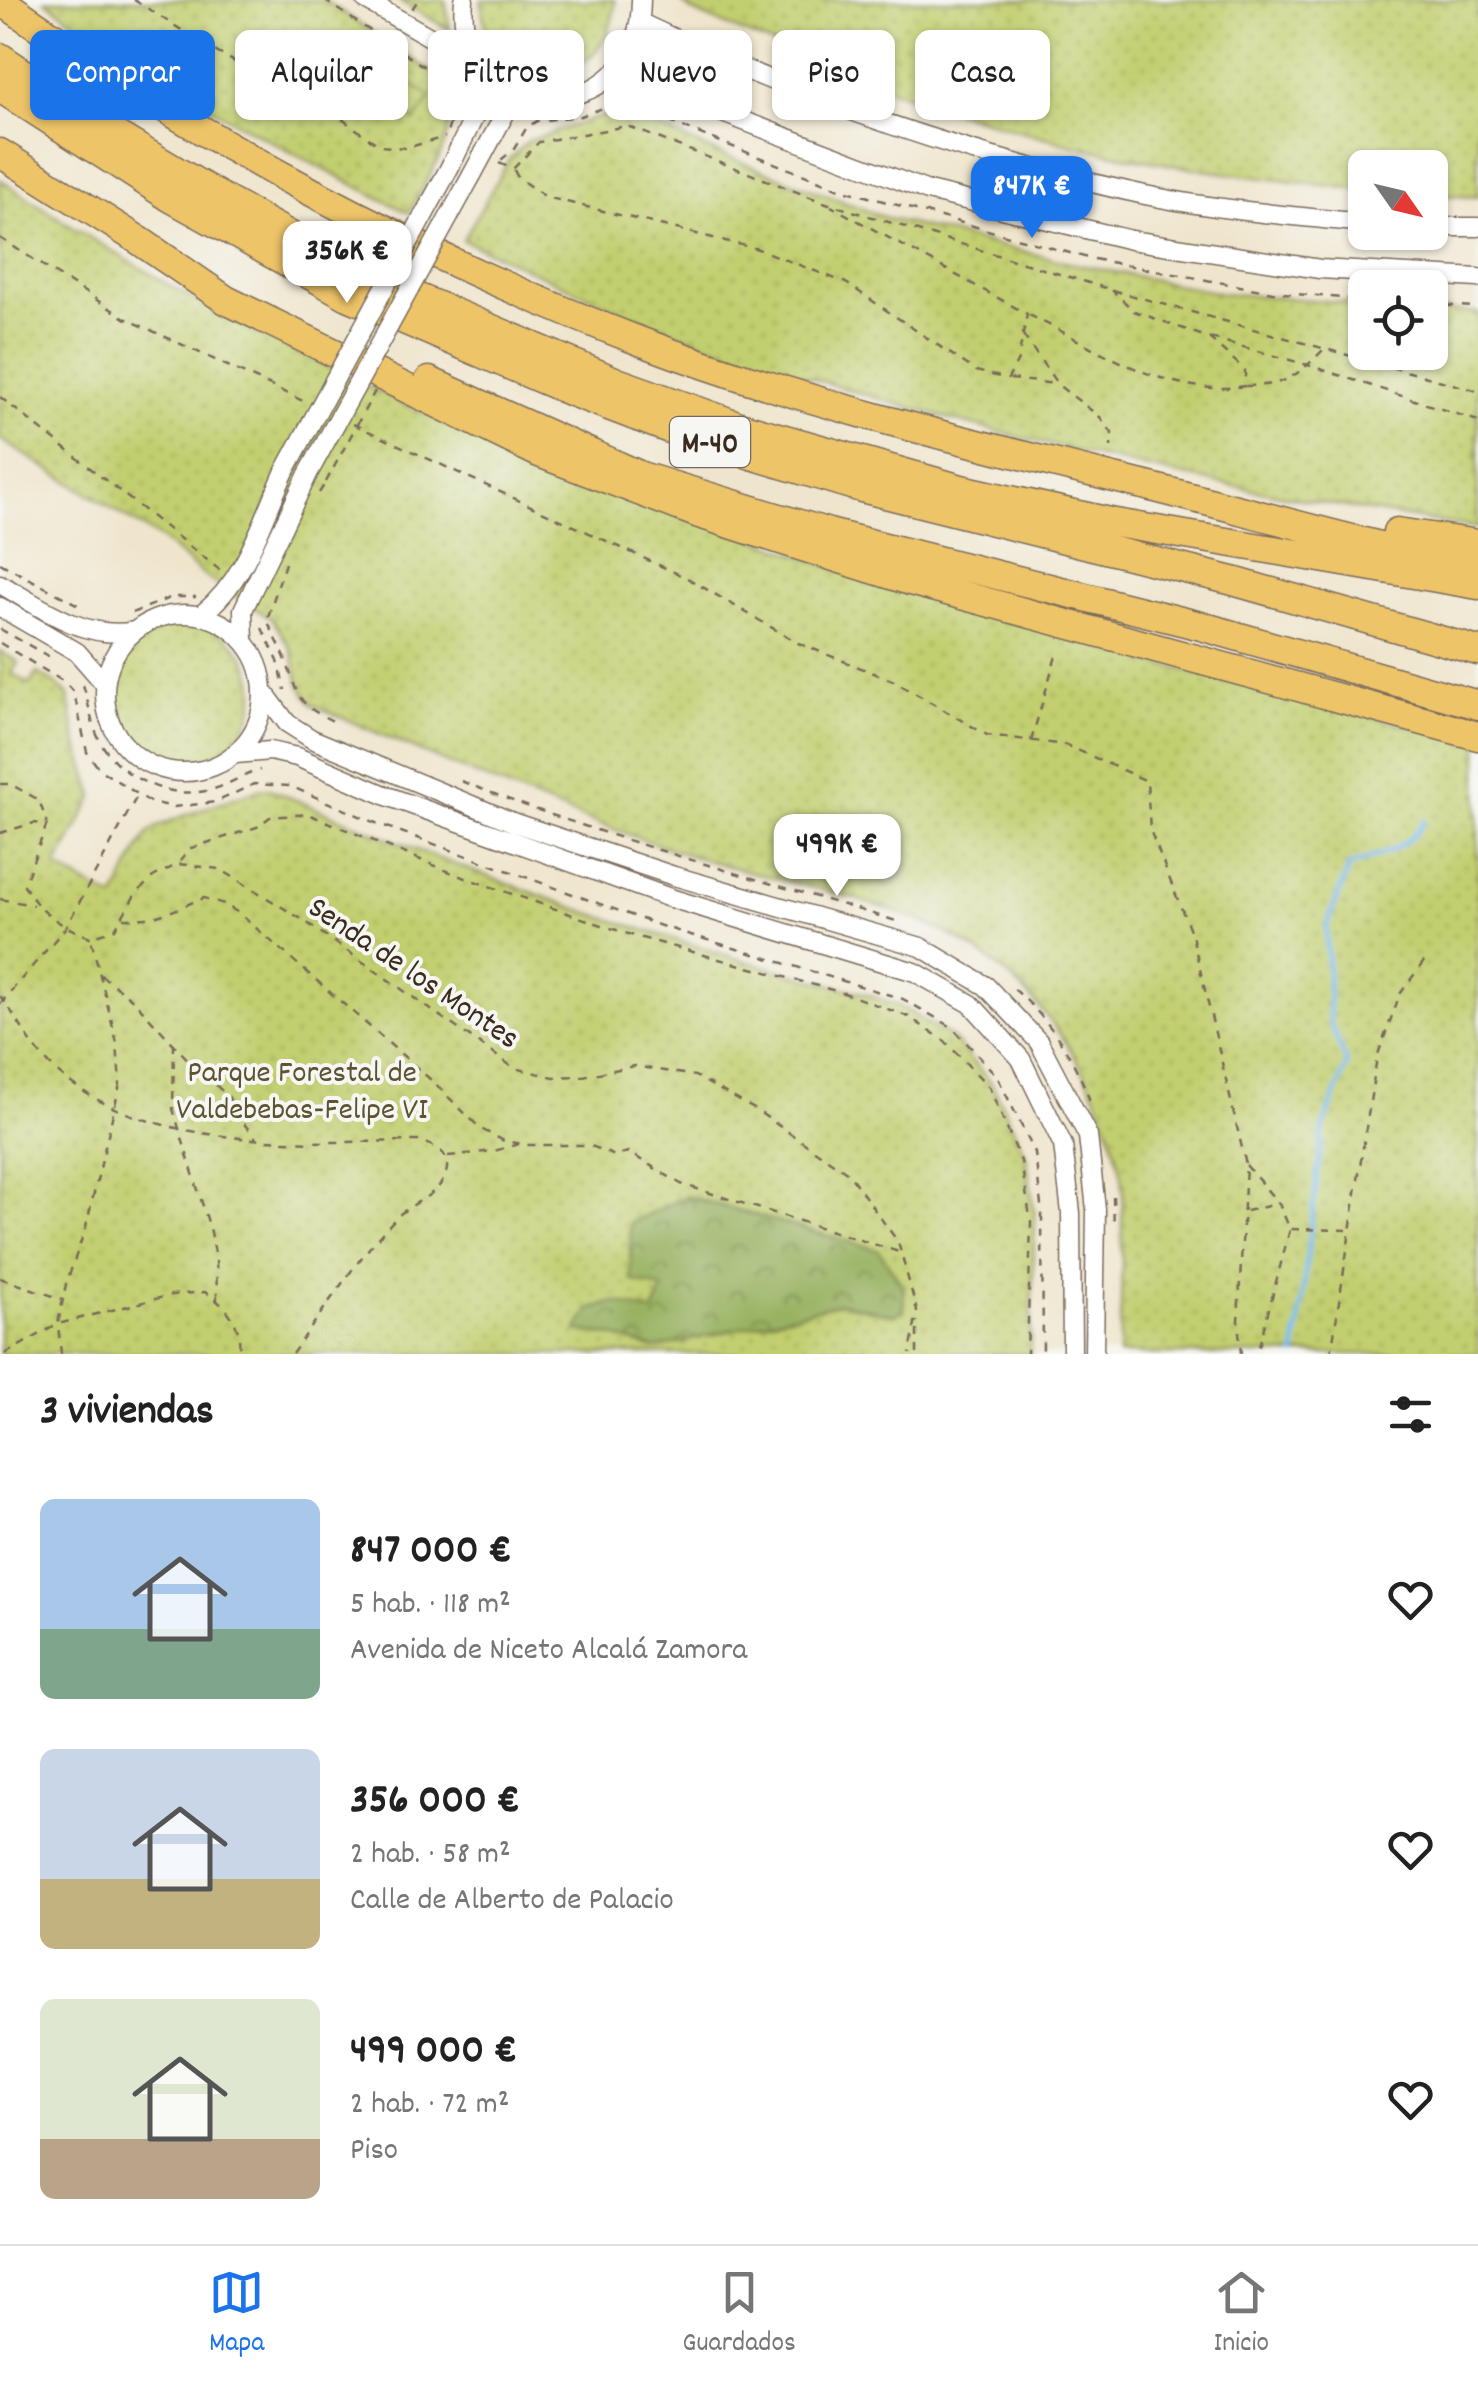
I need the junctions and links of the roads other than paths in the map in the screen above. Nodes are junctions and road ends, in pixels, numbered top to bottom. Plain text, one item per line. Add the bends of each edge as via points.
1 (0, 0) edge
2 (364, 0) edge
3 (464, 0) edge
4 (641, 0) edge
5 (641, 24) junction
6 (466, 30) edge
7 (639, 30) edge
8 (428, 37) edge
9 (0, 57) edge
10 (0, 88) edge
11 (470, 120) edge
12 (503, 120) edge
13 (741, 120) edge
14 (0, 153) edge
15 (1348, 221) edge
16 (1448, 227) edge
17 (1478, 227) edge
18 (140, 241) junction
19 (1478, 278) edge
20 (1145, 486) junction
21 (1478, 544) edge
22 (1478, 568) edge
23 (0, 584) edge
24 (1478, 585) edge
25 (201, 606) junction
26 (0, 607) edge
27 (129, 624) junction
28 (244, 640) junction
29 (1478, 651) edge
30 (105, 684) junction
31 (264, 692) junction
32 (1478, 705) edge
33 (1478, 736) edge
34 (236, 754) junction
35 (1072, 1354) edge
36 (1094, 1354) edge

1 - 20 highway via 261,166 417,248 530,297 774,386
2 - 8 street
3 - 6 street
4 - 5 street
5 - 7 street
5 - 15 street via 737,68 946,143 1147,196
9 - 24 highway via 116,135 356,271 707,414 860,462 1073,514
10 - 29 highway, M-40 via 171,198 348,296 648,421 862,488
11 - 25 street, bridge via 284,471 236,580 222,598
12 - 28 street, bridge via 308,474 244,610
13 - 19 street via 928,191 1131,240 1320,269
14 - 18 highway, M-40
16 - 17 street
18 - 32 highway, M-40 via 330,337 641,476
18 - 33 highway via 226,300 539,453 638,492 910,581
20 - 21 highway
20 - 22 highway
23 - 27 street via 72,624 104,633
25 - 27 street
25 - 28 street
26 - 30 street via 77,652
27 - 30 street
28 - 31 street
30 - 34 street via 113,730 146,764 193,773
31 - 34 street via 252,736
31 - 36 street via 312,739 515,824 921,947 986,986 1040,1042 1088,1136 1096,1210
34 - 35 street via 270,750 296,757 670,898 915,972 971,1004 1022,1059 1063,1145 1071,1213

